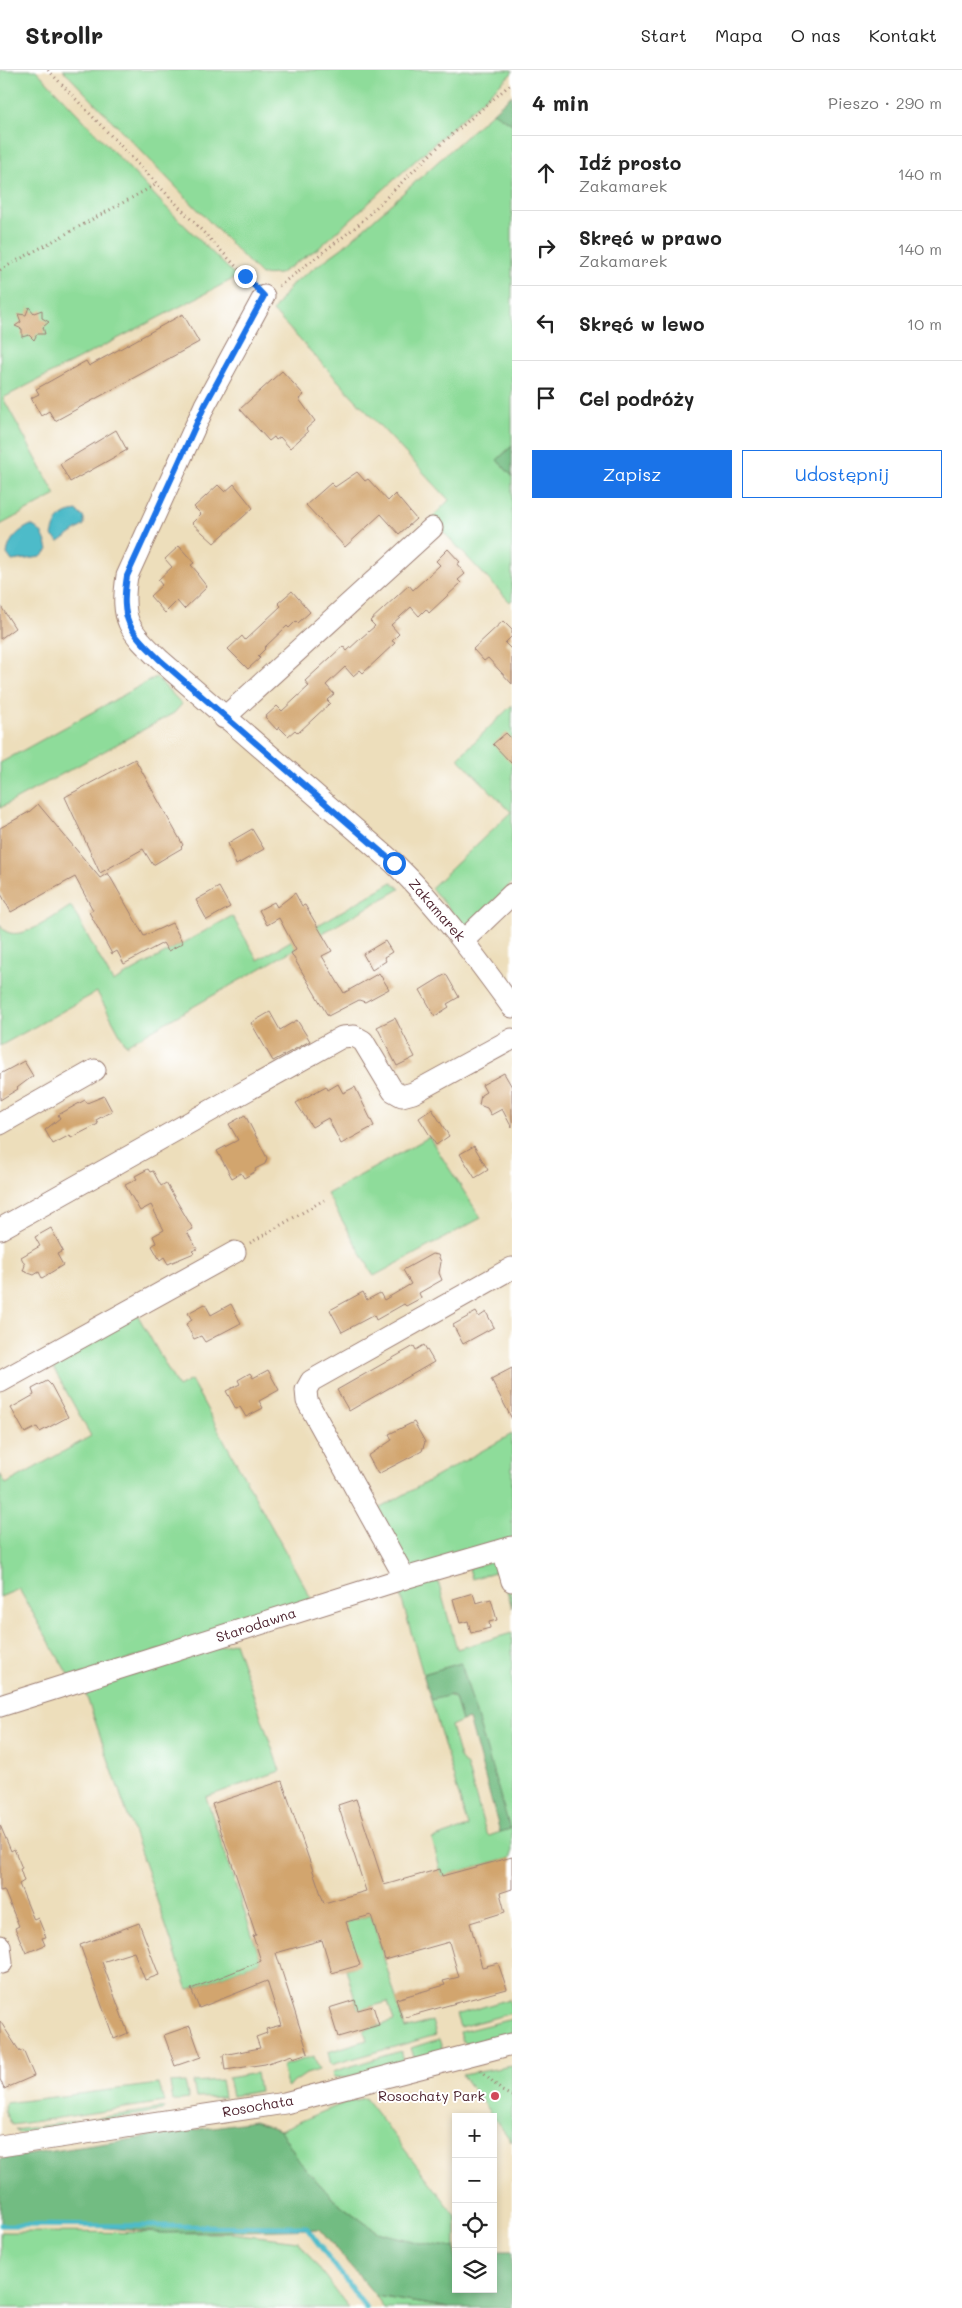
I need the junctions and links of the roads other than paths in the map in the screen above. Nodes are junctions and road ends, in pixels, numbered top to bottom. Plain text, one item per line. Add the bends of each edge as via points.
1 (264, 296) road end
2 (432, 528) dead end
3 (224, 718) junction
4 (512, 894) edge
5 (464, 940) junction
6 (512, 1007) edge
7 (512, 1039) edge
8 (95, 1070) dead end
9 (0, 1124) edge
10 (0, 1229) edge
11 (235, 1252) road end
12 (512, 1268) edge
13 (0, 1382) edge
14 (507, 1548) edge
15 (405, 1578) junction
16 (512, 1581) edge
17 (0, 1706) edge
18 (512, 2044) edge
19 (0, 2146) edge

1 - 3 street, Zakamarek via 205,405 127,576 124,596 126,617 135,635
2 - 3 street
3 - 5 street, Zakamarek via 394,863 426,894
4 - 5 street
5 - 6 street, Zakamarek
7 - 10 street via 402,1096 393,1091 363,1041 354,1036 342,1037
8 - 9 street
11 - 13 street
12 - 15 street via 312,1381 306,1390 307,1401
14 - 15 street, Starodawna
14 - 16 street
15 - 17 street, Starodawna
18 - 19 street, Rosochata via 285,2103

